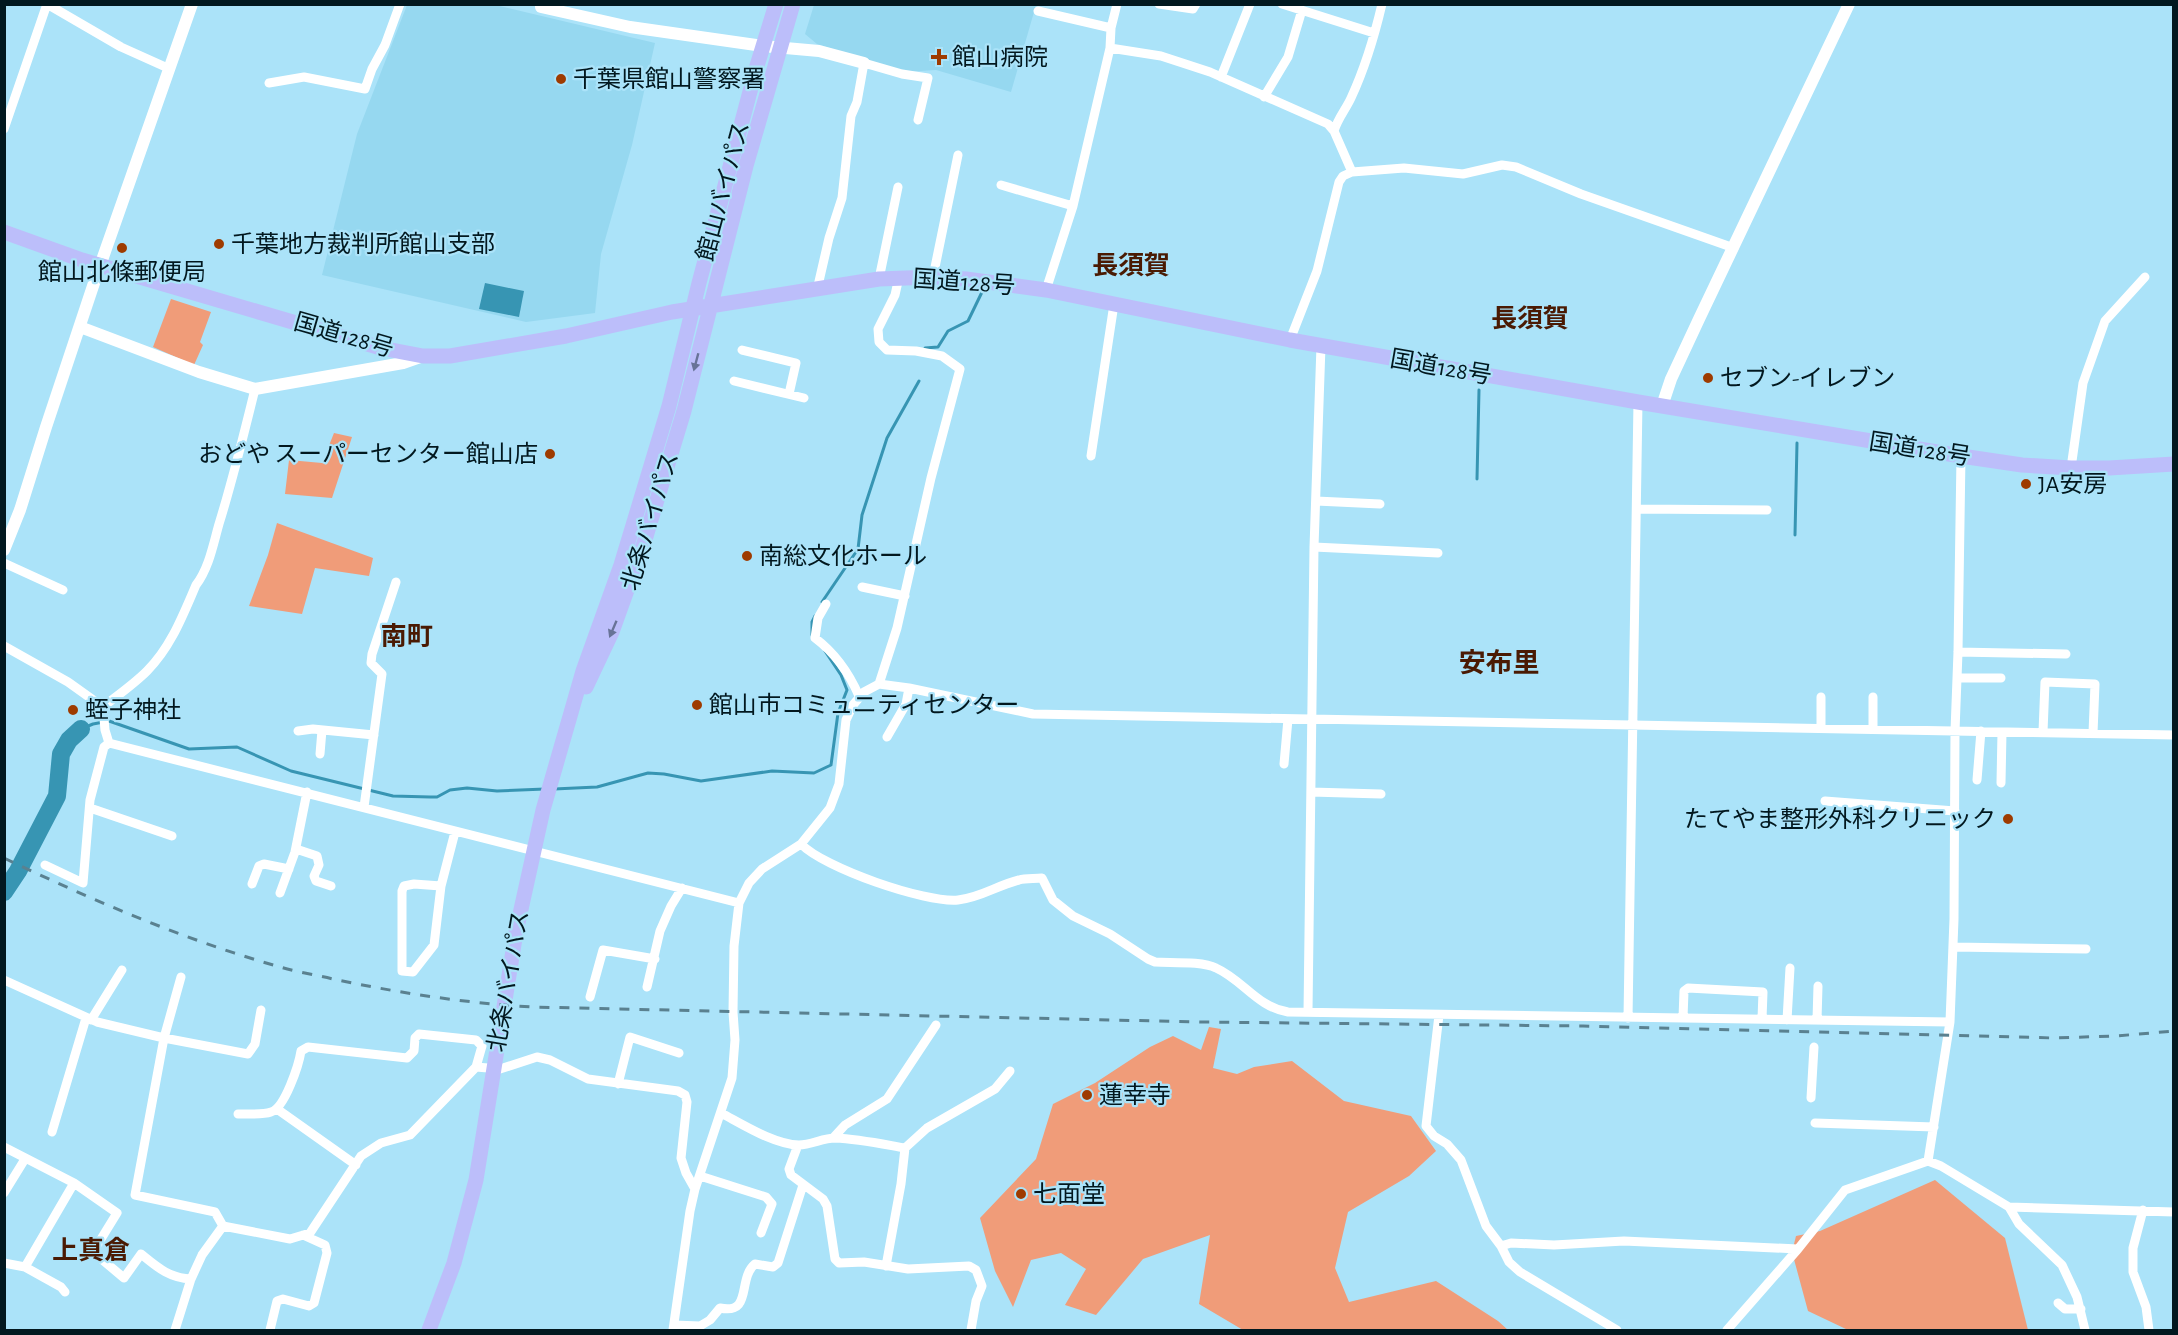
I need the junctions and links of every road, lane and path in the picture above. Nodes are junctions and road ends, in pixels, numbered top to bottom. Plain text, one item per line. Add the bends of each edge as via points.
1 (192, 4) edge
2 (400, 4) edge
3 (776, 4) edge
4 (793, 4) edge
5 (1117, 4) edge
6 (1159, 4) edge
7 (1196, 4) edge
8 (1250, 4) edge
9 (1282, 4) edge
10 (1382, 4) edge
11 (1849, 4) edge
12 (541, 7) dead end
13 (1302, 10) junction
14 (1038, 12) dead end
15 (1111, 28) junction
16 (1374, 33) junction
17 (763, 46) junction
18 (779, 48) junction
19 (1110, 48) junction
20 (864, 63) junction
21 (170, 69) junction
22 (1221, 77) junction
23 (269, 83) dead end
24 (1264, 97) junction
25 (918, 120) dead end
26 (4, 129) edge
27 (1334, 131) junction
28 (958, 155) dead end
29 (1352, 172) junction
30 (1001, 185) dead end
31 (898, 187) dead end
32 (1073, 206) junction
33 (4, 232) edge
34 (1734, 248) junction
35 (101, 265) junction
36 (899, 277) junction
37 (933, 277) junction
38 (2145, 278) dead end
39 (879, 279) junction
40 (1046, 290) junction
41 (817, 291) junction
42 (1114, 304) junction
43 (712, 306) junction
44 (693, 309) junction
45 (80, 327) junction
46 (1290, 340) junction
47 (1322, 346) junction
48 (742, 350) dead end
49 (423, 356) junction
50 (734, 381) dead end
51 (255, 389) junction
52 (789, 394) junction
53 (804, 398) dead end
54 (1638, 402) junction
55 (1662, 406) junction
56 (1091, 456) dead end
57 (1961, 456) junction
58 (2174, 464) edge
59 (2071, 468) junction
60 (1316, 501) junction
61 (1380, 504) dead end
62 (1637, 509) junction
63 (1767, 510) dead end
64 (5, 545) edge
65 (1314, 546) junction
66 (1438, 553) dead end
67 (4, 563) edge
68 (396, 582) dead end
69 (862, 587) dead end
70 (63, 590) dead end
71 (905, 596) junction
72 (826, 604) dead end
73 (4, 646) edge
74 (1958, 652) junction
75 (2066, 654) dead end
76 (1958, 678) junction
77 (2001, 678) dead end
78 (879, 684) junction
79 (909, 688) junction
80 (859, 696) junction
81 (1821, 697) dead end
82 (1873, 697) dead end
83 (104, 711) junction
84 (1288, 719) junction
85 (1313, 719) junction
86 (1634, 725) junction
87 (567, 728) junction
88 (1821, 728) junction
89 (1873, 729) junction
90 (322, 730) junction
91 (298, 731) dead end
92 (1955, 731) junction
93 (1981, 731) junction
94 (2002, 732) junction
95 (2043, 732) junction
96 (2093, 733) junction
97 (374, 735) junction
98 (2174, 735) edge
99 (887, 737) dead end
100 (109, 743) junction
101 (320, 754) dead end
102 (1284, 764) dead end
103 (1977, 780) dead end
104 (2001, 783) dead end
105 (307, 792) junction
106 (1311, 792) junction
107 (1381, 794) dead end
108 (1825, 801) dead end
109 (364, 807) junction
110 (90, 808) junction
111 (1955, 811) junction
112 (455, 832) junction
113 (172, 836) dead end
114 (801, 844) junction
115 (296, 849) junction
116 (45, 866) dead end
117 (289, 869) junction
118 (252, 884) dead end
119 (441, 885) junction
120 (331, 886) dead end
121 (682, 888) junction
122 (280, 893) dead end
123 (739, 903) junction
124 (1953, 946) junction
125 (2086, 949) dead end
126 (655, 959) junction
127 (1790, 968) dead end
128 (123, 970) dead end
129 (181, 977) dead end
130 (6, 984) edge
131 (1818, 986) dead end
132 (647, 987) dead end
133 (590, 997) dead end
134 (261, 1010) dead end
135 (1308, 1011) junction
136 (1439, 1015) junction
137 (1628, 1018) junction
138 (1683, 1018) junction
139 (88, 1019) junction
140 (1762, 1019) junction
141 (1787, 1020) junction
142 (1817, 1020) junction
143 (1950, 1022) junction
144 (936, 1025) dead end
145 (164, 1038) junction
146 (1814, 1047) dead end
147 (679, 1053) dead end
148 (476, 1067) junction
149 (1010, 1071) dead end
150 (618, 1084) junction
151 (1811, 1098) dead end
152 (277, 1109) junction
153 (721, 1113) junction
154 (238, 1114) dead end
155 (1815, 1123) dead end
156 (1934, 1126) junction
157 (483, 1130) junction
158 (52, 1132) dead end
159 (833, 1138) junction
160 (798, 1145) junction
161 (4, 1148) edge
162 (905, 1148) junction
163 (26, 1159) junction
164 (1928, 1161) junction
165 (356, 1165) junction
166 (700, 1176) junction
167 (74, 1184) junction
168 (803, 1185) junction
169 (695, 1189) junction
170 (4, 1193) edge
171 (2009, 1207) junction
172 (2143, 1210) junction
173 (2174, 1212) edge
174 (223, 1226) junction
175 (761, 1233) dead end
176 (303, 1235) junction
177 (1501, 1246) junction
178 (1798, 1249) junction
179 (4, 1263) edge
180 (886, 1266) junction
181 (25, 1267) junction
182 (191, 1279) junction
183 (65, 1292) dead end
184 (2058, 1303) dead end
185 (2081, 1310) junction
186 (673, 1328) edge
187 (175, 1330) edge
188 (270, 1330) edge
189 (420, 1330) edge
190 (429, 1330) edge
191 (971, 1330) edge
192 (1617, 1330) edge
193 (1726, 1330) edge
194 (2085, 1330) edge
195 (2149, 1330) edge

1 - 21 street
2 - 23 street via 365,89 304,77
3 - 17 highway, 館山バイパス
4 - 18 highway, 館山バイパス
5 - 15 street
6 - 7 street via 1193,9
8 - 22 street
9 - 13 street
10 - 16 street
11 - 34 street
12 - 17 street via 630,27
13 - 16 street
13 - 24 street via 1288,57
14 - 15 street
15 - 19 street
16 - 27 street via 1351,98
17 - 18 street
17 - 44 highway, 館山バイパス
18 - 20 street via 819,51
18 - 43 highway, 館山バイパス
19 - 22 street via 1161,56
19 - 32 street
20 - 25 street via 928,78
20 - 41 street via 851,116 842,198
21 - 26 street via 121,47 47,4
21 - 35 street
22 - 24 street
24 - 27 street via 1328,124
27 - 29 street
28 - 37 street
29 - 34 street via 1404,168 1463,174 1502,165 1516,167
29 - 46 street via 1339,182 1317,271
30 - 32 street
31 - 39 street
32 - 40 street
33 - 35 highway, 国道128号
34 - 55 street via 1680,359
35 - 45 street
35 - 49 highway, 国道128号 via 381,348
36 - 37 highway, 国道128号
36 - 39 highway, 国道128号
36 - 71 street via 895,295 878,328 879,342 887,350 942,356 960,369
37 - 40 highway, 国道128号
38 - 59 street via 2105,321 2083,383
39 - 41 highway, 国道128号
40 - 42 highway, 国道128号
41 - 43 highway, 国道128号
42 - 46 highway, 国道128号
42 - 56 street
43 - 44 highway, 国道128号
43 -> 87 highway, 北条バイパス via 684,411 625,599
44 - 49 highway, 国道128号 via 567,336 450,356
44 - 87 highway, 北条バイパス via 653,460
45 - 51 street
45 - 64 street
46 - 47 highway, 国道128号
47 - 54 highway, 国道128号
47 - 60 street
48 - 52 street via 796,363
49 - 51 street via 403,363
50 - 52 street
51 - 83 street via 229,493 201,578 160,655
52 - 53 street
54 - 55 highway, 国道128号
54 - 62 street
55 - 57 highway, 国道128号
57 - 59 highway, 国道128号
57 - 74 street
58 - 59 highway, 国道128号
60 - 61 street
60 - 65 street
62 - 63 street
62 - 86 street
65 - 66 street
65 - 85 street
67 - 70 street
68 - 97 street via 372,654 371,663 382,674
69 - 71 street
71 - 78 street
72 - 80 street via 818,618 815,638 834,654
73 - 83 street via 68,682
74 - 75 street
74 - 76 street
76 - 77 street
76 - 92 street
78 - 79 street
78 - 80 street
79 - 84 street via 1033,714
79 - 99 street via 906,704
80 - 114 street via 846,720 839,784 830,808
81 - 88 street
82 - 89 street
83 - 100 street
84 - 85 street
84 - 102 street
85 - 86 street
85 - 106 street
86 - 88 street
86 - 137 street
87 - 157 highway, 北条バイパス via 530,862
88 - 89 street
89 - 92 street
90 - 91 street
90 - 97 street
90 - 101 street
92 - 93 street
92 - 111 street
93 - 94 street
93 - 103 street
94 - 95 street
94 - 104 street
95 - 96 street
95 - 96 street via 2046,682 2095,684
96 - 98 street
97 - 109 street
100 - 105 street
100 - 110 street via 104,747
105 - 109 street
105 - 115 street
106 - 107 street
106 - 135 street
108 - 111 street
109 - 112 street
110 - 113 street
110 - 116 street via 82,883
111 - 124 street
112 - 119 street
112 - 121 street
114 - 123 street via 762,869
114 - 135 street via 810,853 847,872 928,898 960,900 1020,880 1042,878 1053,900 1073,916 1148,959 1216,968 1275,1010
115 - 117 street
115 - 120 street via 316,856 316,881
117 - 118 street via 259,866
117 - 122 street
119 - 119 street via 434,945 413,972 402,971 402,891 414,884
121 - 123 street
121 - 126 street via 660,931
123 - 153 street via 734,946 732,1078
124 - 125 street
124 - 143 street
126 - 132 street
126 - 133 street via 603,950
127 - 141 street
128 - 139 street
129 - 145 street
130 - 139 street via 45,997
131 - 142 street
134 - 145 street via 255,1044 248,1054
135 - 136 street
136 - 137 street
136 - 177 street via 1426,1126 1461,1160 1486,1226
137 - 138 street
138 - 140 street
138 - 140 street via 1684,991 1688,988 1763,992
139 - 145 street
139 - 158 street
140 - 141 street
141 - 142 street
142 - 143 street
143 - 156 street
144 - 159 street via 886,1099 845,1125
145 - 174 street via 135,1195 215,1212
146 - 151 street
147 - 150 street via 630,1037
148 - 150 street via 500,1069 537,1057 546,1058 588,1079
148 - 152 street via 482,1046 476,1040 419,1034 414,1051 407,1058 308,1047 301,1051
148 - 165 street via 410,1135 381,1143 361,1156
149 - 162 street via 995,1089 927,1128
150 - 169 street via 666,1088 685,1095 681,1158
152 - 154 street via 270,1113
152 - 165 street
153 - 160 street via 784,1143
153 - 166 street
155 - 156 street
156 - 164 street
157 - 189 highway, 北条バイパス via 452,1249
157 - 190 highway, 北条バイパス via 461,1240
159 - 160 street
159 - 162 street
160 - 168 street via 789,1169
161 - 163 street
162 - 180 street
163 - 167 street
163 - 170 street
164 - 171 street
164 - 178 street via 1845,1190
165 - 176 street via 324,1215 310,1233
166 - 169 street
166 - 175 street via 766,1197 772,1204
167 - 181 street
167 - 182 street via 117,1213 93,1252 124,1278 141,1254 166,1274
168 - 180 street via 828,1206 835,1259 839,1263
168 - 186 street via 777,1263 773,1267 755,1264 750,1268 735,1309 720,1308 700,1326
169 - 186 street
171 - 172 street
171 - 185 street via 2019,1224 2062,1265
172 - 173 street
172 - 195 street via 2133,1248 2133,1272 2146,1306
174 - 176 street via 290,1239
174 - 182 street
176 - 188 street via 325,1245 327,1253 314,1303 309,1306 278,1301
177 - 178 street via 1624,1241
177 - 192 street via 1520,1272
178 - 193 street
179 - 181 street
180 - 191 street via 969,1266 976,1270 982,1286
181 - 183 street
182 - 187 street
184 - 185 street via 2065,1309
185 - 194 street

